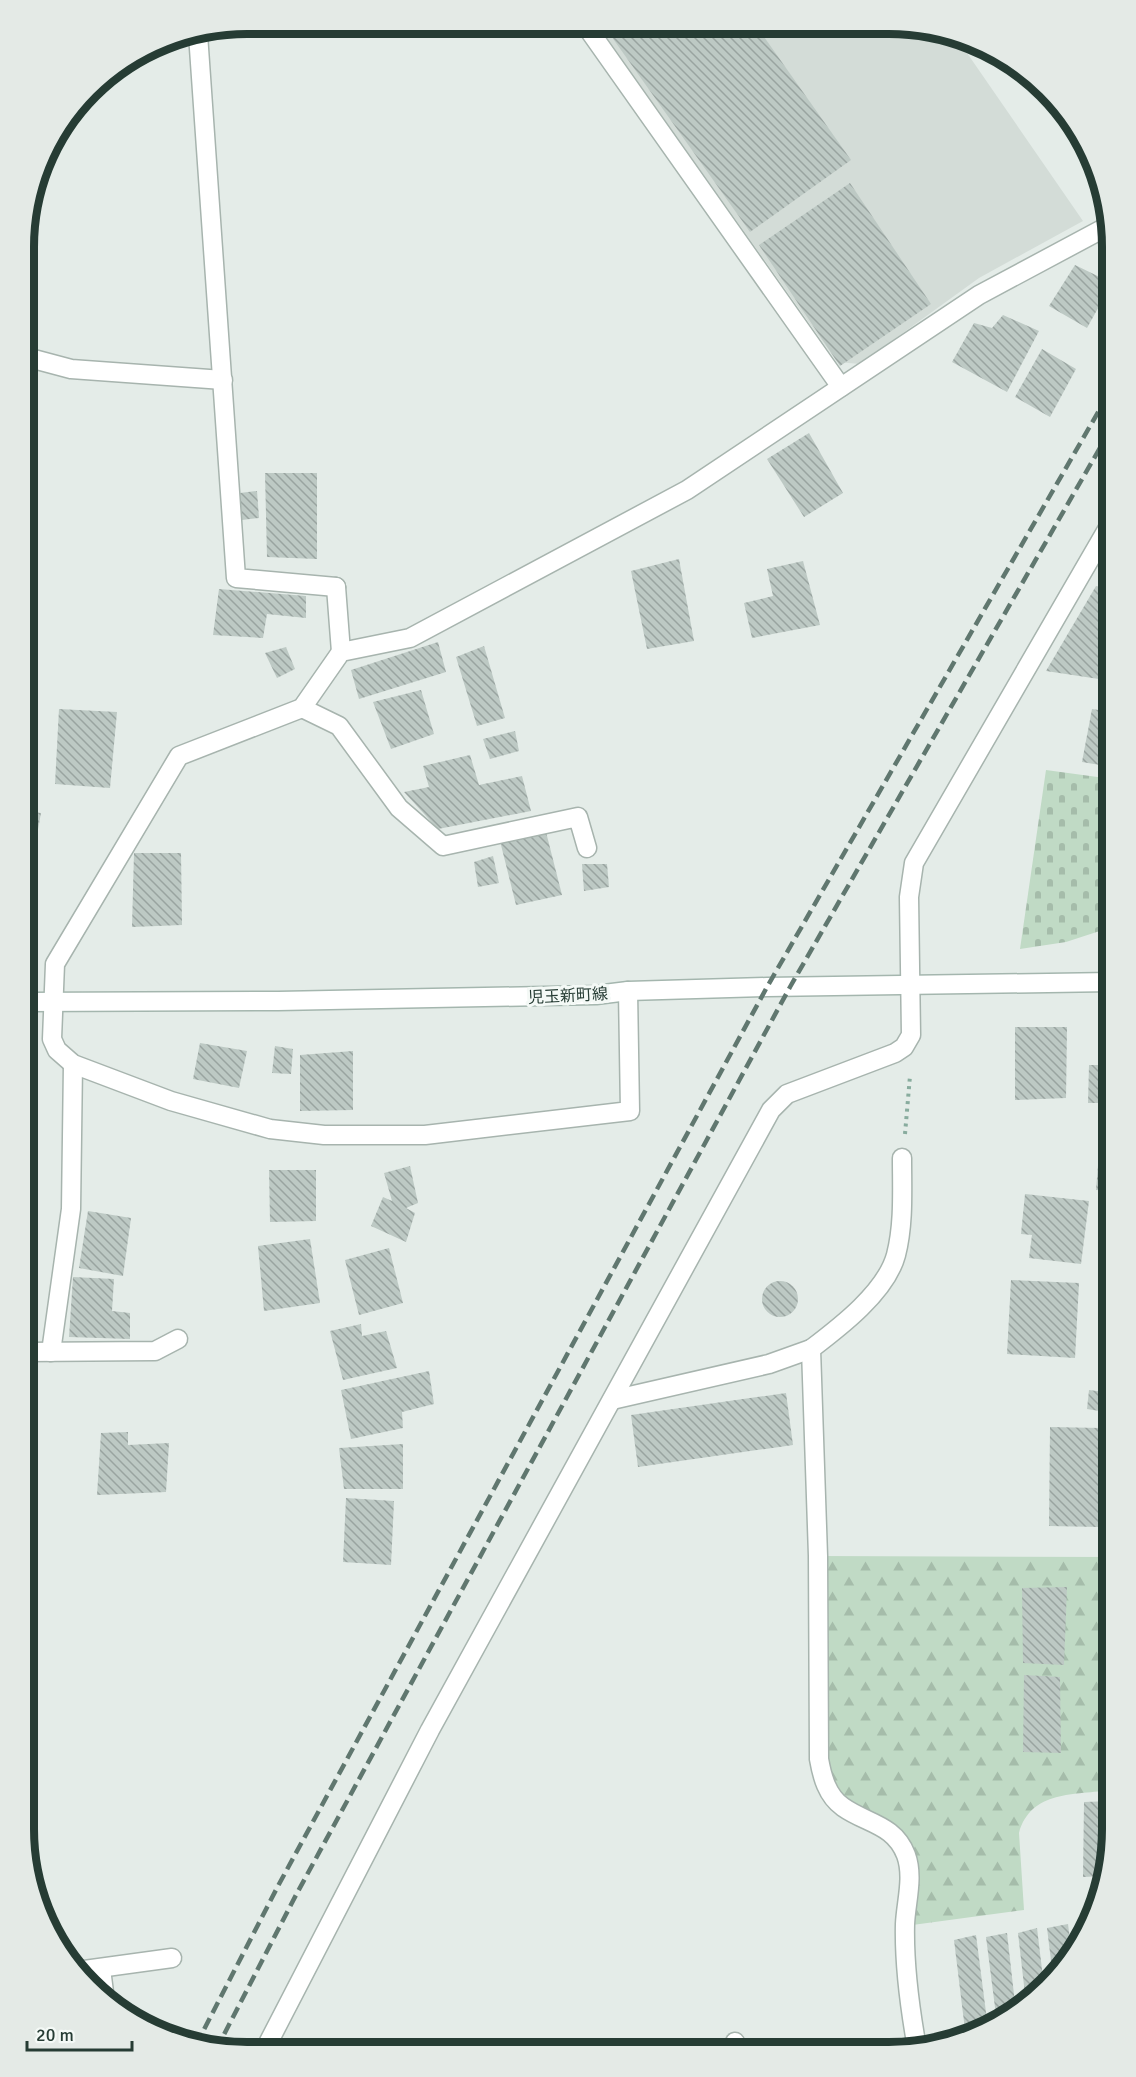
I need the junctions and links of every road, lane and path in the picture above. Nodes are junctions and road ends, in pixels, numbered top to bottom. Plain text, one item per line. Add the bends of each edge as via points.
1 (592, 34) edge
2 (198, 41) edge
3 (1101, 230) edge
4 (34, 359) edge
5 (223, 380) junction
6 (842, 387) junction
7 (1102, 538) edge
8 (341, 652) junction
9 (302, 708) junction
10 (587, 848) dead end
11 (1102, 982) edge
12 (912, 984) junction
13 (628, 991) junction
14 (34, 1002) edge
15 (52, 1002) junction
16 (912, 1035) junction
17 (73, 1064) junction
18 (902, 1158) joint
19 (178, 1339) dead end
20 (811, 1349) junction
21 (34, 1352) edge
22 (51, 1352) junction
23 (612, 1400) junction
24 (172, 1958) dead end
25 (102, 1969) junction
26 (87, 1970) edge
27 (104, 1987) edge
28 (916, 2041) edge
29 (269, 2042) edge

1 - 6 street
2 - 5 street
3 - 6 street via 979,295
4 - 5 street via 70,369
5 - 8 street via 236,578 336,586
6 - 8 street via 687,490 410,638
7 - 12 street via 914,862 909,897
8 - 9 street
9 - 10 street via 339,726 399,808 443,846 578,817
9 - 15 street via 179,756 55,964
11 - 12 street, 児玉新町線
12 - 13 street, 児玉新町線
12 - 16 street
13 - 15 street, 児玉新町線 via 350,1000
13 - 17 street via 630,1111 517,1126 425,1135 324,1135 270,1129 171,1101
14 - 15 street, 児玉新町線
15 - 17 street via 52,1039 57,1050
16 - 18 path
16 - 23 street via 900,1051 787,1094 778,1101
17 - 22 street via 70,1209
18 - 20 street via 896,1256 850,1320
19 - 22 street via 155,1351
20 - 23 street via 769,1364
20 - 28 street via 819,1759 830,1794 842,1807 887,1828 907,1857 905,1926
21 - 22 street
23 - 29 street via 430,1730
24 - 25 street
25 - 26 street
25 - 27 street

